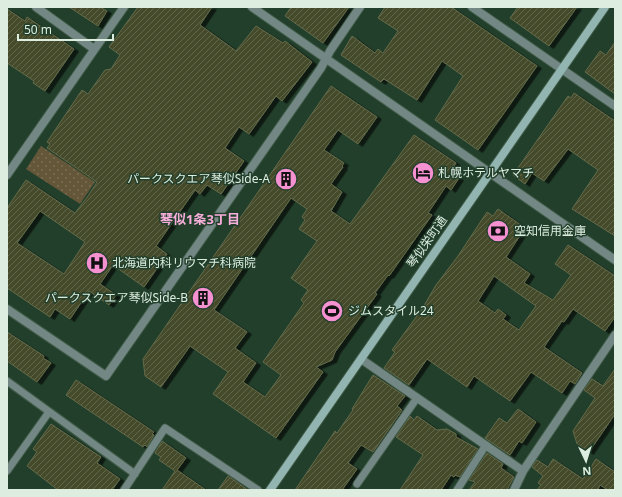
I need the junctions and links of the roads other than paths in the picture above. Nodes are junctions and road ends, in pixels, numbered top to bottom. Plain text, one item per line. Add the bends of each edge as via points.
1 (36, 7) edge
2 (124, 7) edge
3 (252, 7) edge
4 (360, 7) edge
5 (472, 7) edge
6 (604, 7) edge
7 (94, 49) junction
8 (326, 58) junction
9 (562, 69) junction
10 (615, 106) edge
11 (490, 173) junction
12 (7, 175) edge
13 (615, 260) edge
14 (7, 309) edge
15 (615, 335) edge
16 (361, 359) junction
17 (7, 381) edge
18 (417, 398) junction
19 (49, 412) junction
20 (486, 446) junction
21 (7, 471) edge
22 (523, 471) junction
23 (135, 474) junction
24 (357, 484) dead end
25 (124, 490) edge
26 (258, 490) edge
27 (270, 490) edge
28 (457, 490) edge
29 (514, 490) edge

1 - 7 street
2 - 7 street
3 - 8 street
4 - 8 street
5 - 9 street
6 - 9 main road, 琴似栄町通
7 - 12 street
8 - 11 street
8 - 14 street via 106,376
9 - 10 street
9 - 11 main road, 琴似栄町通
11 - 13 street
11 - 16 main road, 琴似栄町通
15 - 22 street
16 - 18 street
16 - 27 main road, 琴似栄町通
17 - 19 lane
18 - 20 street
18 - 24 lane
19 - 21 lane
19 - 23 lane
20 - 22 street
20 - 28 lane
22 - 29 street
23 - 25 lane
23 - 26 lane via 165,428

